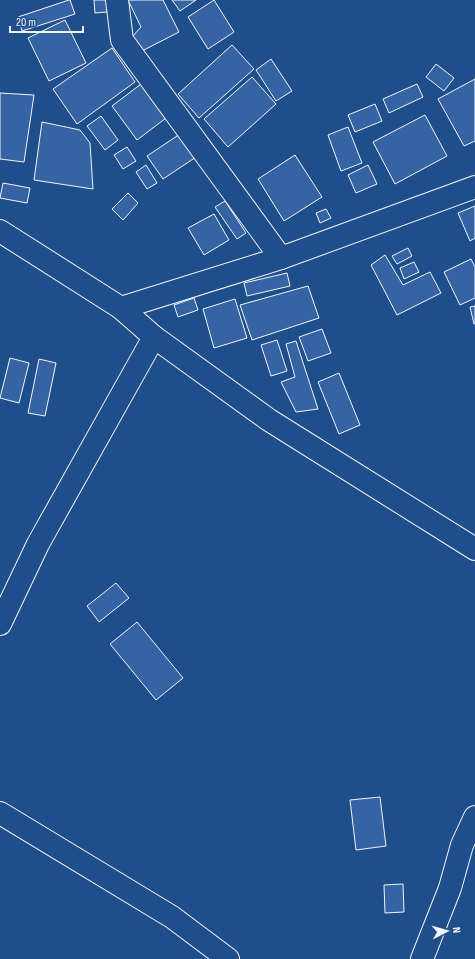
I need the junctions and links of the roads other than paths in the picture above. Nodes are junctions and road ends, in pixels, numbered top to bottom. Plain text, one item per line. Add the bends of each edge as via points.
1 (117, 0) edge
2 (475, 188) edge
3 (0, 231) edge
4 (281, 258) junction
5 (121, 308) junction
6 (154, 337) junction
7 (475, 550) edge
8 (0, 624) edge
9 (0, 813) edge
10 (475, 817) edge
11 (228, 959) edge
12 (422, 959) edge

1 - 4 street via 122,40
2 - 4 street
3 - 5 street
4 - 5 street
5 - 6 street
6 - 7 street via 269,420
6 - 8 street via 38,544
9 - 11 street via 172,917
10 - 12 street via 462,845 450,888

